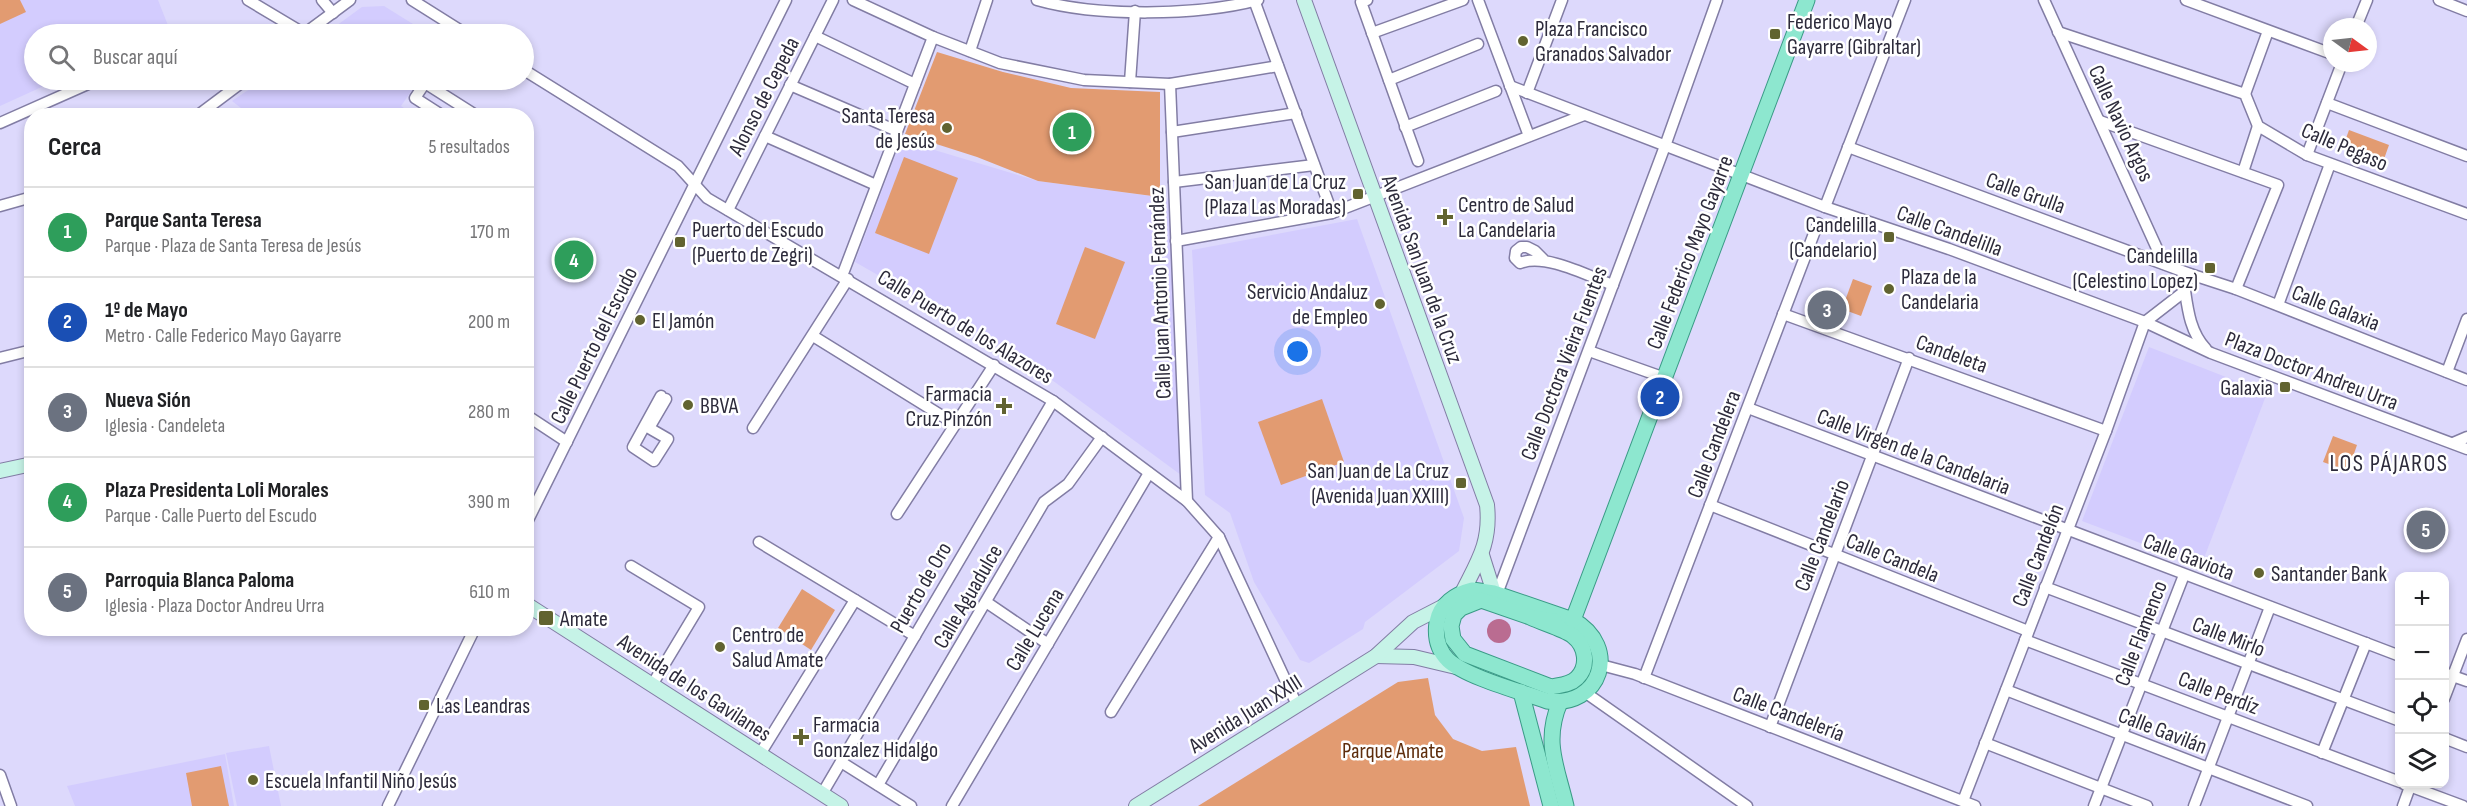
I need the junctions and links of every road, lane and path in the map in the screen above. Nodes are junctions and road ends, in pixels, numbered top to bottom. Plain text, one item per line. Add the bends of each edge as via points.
1 (248, 0) edge
2 (322, 0) edge
3 (350, 0) edge
4 (412, 0) edge
5 (786, 0) edge
6 (833, 0) edge
7 (853, 0) edge
8 (987, 0) edge
9 (1037, 0) edge
10 (1255, 0) edge
11 (1304, 0) edge
12 (1462, 0) edge
13 (1478, 0) edge
14 (1562, 0) edge
15 (1717, 0) edge
16 (1807, 0) edge
17 (1905, 0) edge
18 (2044, 0) edge
19 (2186, 0) edge
20 (2367, 0) edge
21 (2439, 0) edge
22 (1364, 1) edge
23 (1062, 3) edge
24 (1135, 11) junction
25 (2467, 11) edge
26 (333, 13) junction
27 (2360, 18) edge
28 (288, 24) edge
29 (318, 24) edge
30 (448, 24) edge
31 (2058, 32) junction
32 (2268, 32) junction
33 (1372, 33) junction
34 (814, 36) junction
35 (933, 37) junction
36 (1478, 44) dead end
37 (970, 51) junction
38 (2323, 51) edge
39 (1278, 66) junction
40 (2339, 72) edge
41 (534, 76) edge
42 (1389, 80) junction
43 (1130, 82) junction
44 (915, 84) junction
45 (1170, 84) junction
46 (790, 86) junction
47 (1510, 86) junction
48 (74, 90) edge
49 (231, 90) edge
50 (420, 90) edge
51 (439, 90) edge
52 (1496, 91) dead end
53 (1527, 93) junction
54 (2245, 94) junction
55 (2327, 103) junction
56 (34, 108) edge
57 (207, 108) edge
58 (431, 108) edge
59 (465, 108) edge
60 (24, 112) edge
61 (1296, 113) junction
62 (1584, 115) junction
63 (2100, 121) junction
64 (0, 123) edge
65 (2258, 126) junction
66 (1406, 127) junction
67 (897, 131) junction
68 (1172, 132) junction
69 (765, 136) junction
70 (1529, 136) junction
71 (1665, 146) junction
72 (1848, 147) junction
73 (2307, 155) junction
74 (2467, 156) edge
75 (1418, 161) dead end
76 (2330, 164) junction
77 (1314, 165) junction
78 (2243, 172) junction
79 (1742, 176) junction
80 (1174, 182) junction
81 (694, 184) junction
82 (876, 185) junction
83 (1375, 197) junction
84 (24, 199) edge
85 (0, 206) edge
86 (1825, 207) junction
87 (728, 210) junction
88 (1332, 213) junction
89 (2467, 214) edge
90 (1818, 223) dead end
91 (1176, 241) junction
92 (1544, 260) dead end
93 (2164, 264) junction
94 (2190, 274) junction
95 (845, 278) junction
96 (1613, 285) junction
97 (2236, 289) junction
98 (2185, 291) junction
99 (2278, 305) junction
100 (1784, 314) junction
101 (2467, 319) edge
102 (2145, 322) junction
103 (813, 336) junction
104 (1589, 351) junction
105 (24, 352) edge
106 (2211, 353) junction
107 (0, 358) edge
108 (1910, 358) junction
109 (994, 365) junction
110 (2446, 372) junction
111 (1665, 378) junction
112 (2467, 380) edge
113 (663, 397) joint
114 (1053, 401) junction
115 (1748, 408) junction
116 (534, 420) edge
117 (955, 424) junction
118 (753, 428) dead end
119 (2106, 431) junction
120 (1102, 437) junction
121 (2467, 437) edge
122 (567, 442) junction
123 (2453, 443) junction
124 (2467, 449) edge
125 (1872, 456) junction
126 (24, 466) edge
127 (0, 471) edge
128 (1149, 473) junction
129 (1187, 501) junction
130 (1710, 505) junction
131 (534, 508) edge
132 (897, 514) dead end
133 (2067, 531) junction
134 (1219, 537) junction
135 (759, 542) dead end
136 (1482, 555) junction
137 (1835, 555) junction
138 (632, 566) dead end
139 (2184, 575) junction
140 (2045, 587) junction
141 (1461, 592) junction
142 (1495, 593) junction
143 (855, 600) junction
144 (986, 602) junction
145 (1444, 606) junction
146 (2270, 607) junction
147 (534, 609) edge
148 (1530, 617) junction
149 (1569, 619) junction
150 (2162, 631) junction
151 (2027, 635) junction
152 (471, 636) edge
153 (915, 636) junction
154 (2467, 639) edge
155 (2366, 643) junction
156 (1048, 644) junction
157 (2395, 654) edge
158 (1376, 656) junction
159 (2248, 664) junction
160 (1600, 665) junction
161 (1456, 667) junction
162 (2449, 675) edge
163 (1644, 678) junction
164 (2467, 681) edge
165 (2141, 684) junction
166 (652, 685) junction
167 (2006, 690) junction
168 (1521, 692) junction
169 (1586, 693) junction
170 (2343, 700) junction
171 (1560, 702) junction
172 (1297, 705) junction
173 (1111, 712) dead end
174 (2228, 717) junction
175 (2395, 719) edge
176 (1770, 727) junction
177 (2122, 735) junction
178 (2449, 740) edge
179 (1985, 743) junction
180 (2467, 747) edge
181 (2322, 753) junction
182 (760, 754) junction
183 (841, 762) junction
184 (2207, 768) junction
185 (0, 775) edge
186 (2395, 780) edge
187 (878, 785) junction
188 (2101, 788) junction
189 (2408, 788) edge
190 (2419, 788) edge
191 (822, 794) junction
192 (1963, 801) junction
193 (10, 806) edge
194 (388, 806) edge
195 (841, 806) edge
196 (911, 806) edge
197 (952, 806) edge
198 (1136, 806) edge
199 (1551, 806) edge
200 (1566, 806) edge
201 (1747, 806) edge
202 (1975, 806) edge
203 (2094, 806) edge
204 (2147, 806) edge
205 (2194, 806) edge
206 (2307, 806) edge
207 (2403, 806) edge
208 (2463, 806) edge

1 - 28 street
2 - 26 street
3 - 26 street
4 - 30 street
5 - 81 street, Calle Puerto del Escudo
6 - 34 street, Alonso de Cepeda
7 - 35 street
8 - 37 street
9 - 23 street
10 - 24 street via 1170,13
10 - 39 street
11 - 83 street, Avenida San Juan de la Cruz
12 - 33 street
13 - 47 street
14 - 53 street
15 - 71 street, Calle Doctora Vieira Fuentes
16 - 79 main road, Calle Federico Mayo Gayarre
17 - 72 street
18 - 31 street, Calle Navio Argos
19 - 32 street
20 - 27 street
21 - 25 street
22 - 33 street
23 - 24 street
24 - 43 street
26 - 29 street
31 - 54 street
31 - 63 street, Calle Navio Argos
32 - 38 street
32 - 54 street
33 - 42 street
34 - 44 street
34 - 46 street, Alonso de Cepeda
35 - 37 street
35 - 44 street
36 - 42 street
37 - 43 street via 1000,63 1084,80
39 - 45 street
39 - 61 street
40 - 55 street
41 - 81 street, Calle Puerto de los Alazores via 678,166
42 - 66 street
43 - 45 street
44 - 67 street
45 - 68 street, Calle Juan Antonio Fernández
46 - 67 street
46 - 69 street, Alonso de Cepeda
47 - 53 street, Calle Candelilla
47 - 70 street
48 - 56 street
49 - 57 street
50 - 58 street via 415,98
51 - 59 street
52 - 66 street
53 - 62 street, Calle Candelilla
54 - 65 street
55 - 73 street
55 - 74 street
60 - 64 street
61 - 68 street
61 - 77 street
62 - 70 street
62 - 71 street, Calle Candelilla
63 - 78 street
63 - 93 street, Calle Navio Argos
65 - 73 street, Calle Pegaso
65 - 78 street
66 - 75 street
67 - 82 street
68 - 80 street, Calle Juan Antonio Fernández
69 - 82 street
69 - 87 street, Alonso de Cepeda
70 - 83 street
71 - 79 street, Calle Candelilla
71 - 96 street, Calle Doctora Vieira Fuentes
72 - 86 street
72 - 93 street, Calle Grulla
73 - 76 street, Calle Pegaso
76 - 89 street, Calle Pegaso
76 - 99 street
77 - 80 street
77 - 88 street
78 - 97 street via 2278,185
79 - 86 street, Calle Candelilla
79 - 111 main road, Calle Federico Mayo Gayarre
80 - 91 street, Calle Juan Antonio Fernández
81 - 87 street, Calle Puerto de los Alazores via 707,198
81 - 122 street, Calle Puerto del Escudo
82 - 95 street
83 - 88 street
83 - 136 street, Avenida San Juan de la Cruz via 1487,505 1489,527
84 - 85 street
86 - 102 street, Calle Candelilla
87 - 95 street, Calle Puerto de los Alazores
88 - 91 street
90 - 100 street, Calle Candelera
91 - 129 street, Calle Juan Antonio Fernández
92 - 96 street
93 - 94 street, Calle Grulla
94 - 97 street, Calle Galaxia
94 - 98 street
95 - 103 street
95 - 109 street, Calle Puerto de los Alazores
96 - 104 street, Calle Doctora Vieira Fuentes
97 - 99 street, Calle Galaxia
98 - 102 street
98 - 106 street via 2189,318 2200,342
99 - 110 street, Calle Galaxia
100 - 108 street, Candeleta
100 - 115 street, Calle Candelera
101 - 110 street
102 - 106 street, Plaza Doctor Andreu Urra
102 - 119 street, Calle Candelón
103 - 117 street
103 - 118 street
104 - 111 street
104 - 142 street, Calle Doctora Vieira Fuentes
105 - 107 street
106 - 123 street, Plaza Doctor Andreu Urra
108 - 119 street, Candeleta
108 - 125 street, Calle Candelario
109 - 114 street, Calle Puerto de los Alazores
109 - 117 street
110 - 112 street, Calle Galaxia
111 - 149 main road, Calle Federico Mayo Gayarre
113 - 113 street via 633,447 654,461 668,439 650,428
114 - 120 street, Calle Puerto de los Alazores
114 - 153 street, Puerto de Oro
115 - 125 street, Calle Virgen de la Candelaria
115 - 130 street, Calle Candelera
116 - 122 street
117 - 132 street
119 - 133 street, Calle Candelón
120 - 128 street, Calle Puerto de los Alazores
120 - 144 street, Calle Aguadulce via 1068,484 1044,502
121 - 123 street
122 - 131 street, Calle Puerto del Escudo
123 - 124 street, Plaza Doctor Andreu Urra
125 - 133 street, Calle Virgen de la Candelaria
125 - 137 street, Calle Candelario
126 - 127 street
128 - 129 street, Calle Puerto de los Alazores
128 - 156 street, Calle Lucena
129 - 134 street, Calle Puerto de los Alazores
130 - 137 street, Calle Candela
130 - 163 street, Calle Candelera
133 - 139 street, Calle Gaviota
133 - 140 street, Calle Candelón
134 - 172 street, Calle Puerto de los Alazores
134 - 173 street
135 - 143 street
136 - 141 street
136 - 142 street
137 - 151 street, Calle Candela
137 - 176 street, Calle Candelario
138 - 166 street via 699,607
139 - 146 street, Calle Gaviota
139 - 150 street, Calle Flamenco
140 - 150 street, Calle Mirlo
140 - 151 street, Calle Candelón
141 - 142 main road
141 - 145 main road
142 - 149 main road
143 - 153 street
143 - 182 street
144 - 156 street
144 - 187 street, Calle Aguadulce
145 - 158 street, Avenida Juan XXIII via 1413,622
145 - 161 main road via 1436,635 1439,648
146 - 155 street, Calle Gaviota
146 - 159 street
147 - 166 street, Avenida de los Gavilanes
148 - 148 main road via 1481,600 1454,615 1453,639 1465,654 1551,687 1578,677 1585,654 1581,645 1573,636
148 - 149 main road
149 - 160 main road via 1593,636
150 - 159 street, Calle Mirlo
150 - 165 street, Calle Flamenco
151 - 165 street, Calle Perdíz
151 - 167 street, Calle Candelón
152 - 194 street
153 - 183 street, Puerto de Oro
154 - 162 street
155 - 157 street, Calle Gaviota
155 - 170 street
156 - 197 street, Calle Lucena
158 - 161 street via 1414,657
158 - 172 street, Avenida Juan XXIII
159 - 170 street, Calle Mirlo
159 - 174 street
160 - 163 street, Calle Candelería
160 - 169 main road via 1596,680
161 - 168 main road
162 - 164 street
163 - 176 street, Calle Candelería
165 - 174 street, Calle Perdíz
165 - 177 street, Calle Flamenco
166 - 182 street, Avenida de los Gavilanes
167 - 177 street, Calle Gavilán
167 - 179 street, Calle Candelón
168 - 171 main road
168 - 199 main road
169 - 171 main road
169 - 201 street
170 - 175 street, Calle Mirlo
170 - 181 street
171 - 200 main road via 1552,720 1550,742
172 - 198 street, Avenida Juan XXIII
174 - 181 street, Calle Perdíz
174 - 184 street
176 - 192 street, Calle Candelería
177 - 184 street, Calle Gavilán
177 - 188 street, Calle Flamenco
178 - 180 street
179 - 188 street
179 - 192 street, Calle Candelón
181 - 186 street, Calle Perdíz
182 - 191 street, Avenida de los Gavilanes
183 - 187 street
183 - 191 street, Puerto de Oro
184 - 205 street
184 - 206 street, Calle Gavilán
185 - 193 street
187 - 196 street
188 - 203 street, Calle Flamenco
188 - 204 street
189 - 207 street
190 - 208 street
191 - 195 street, Avenida de los Gavilanes
192 - 202 street, Calle Candelería

